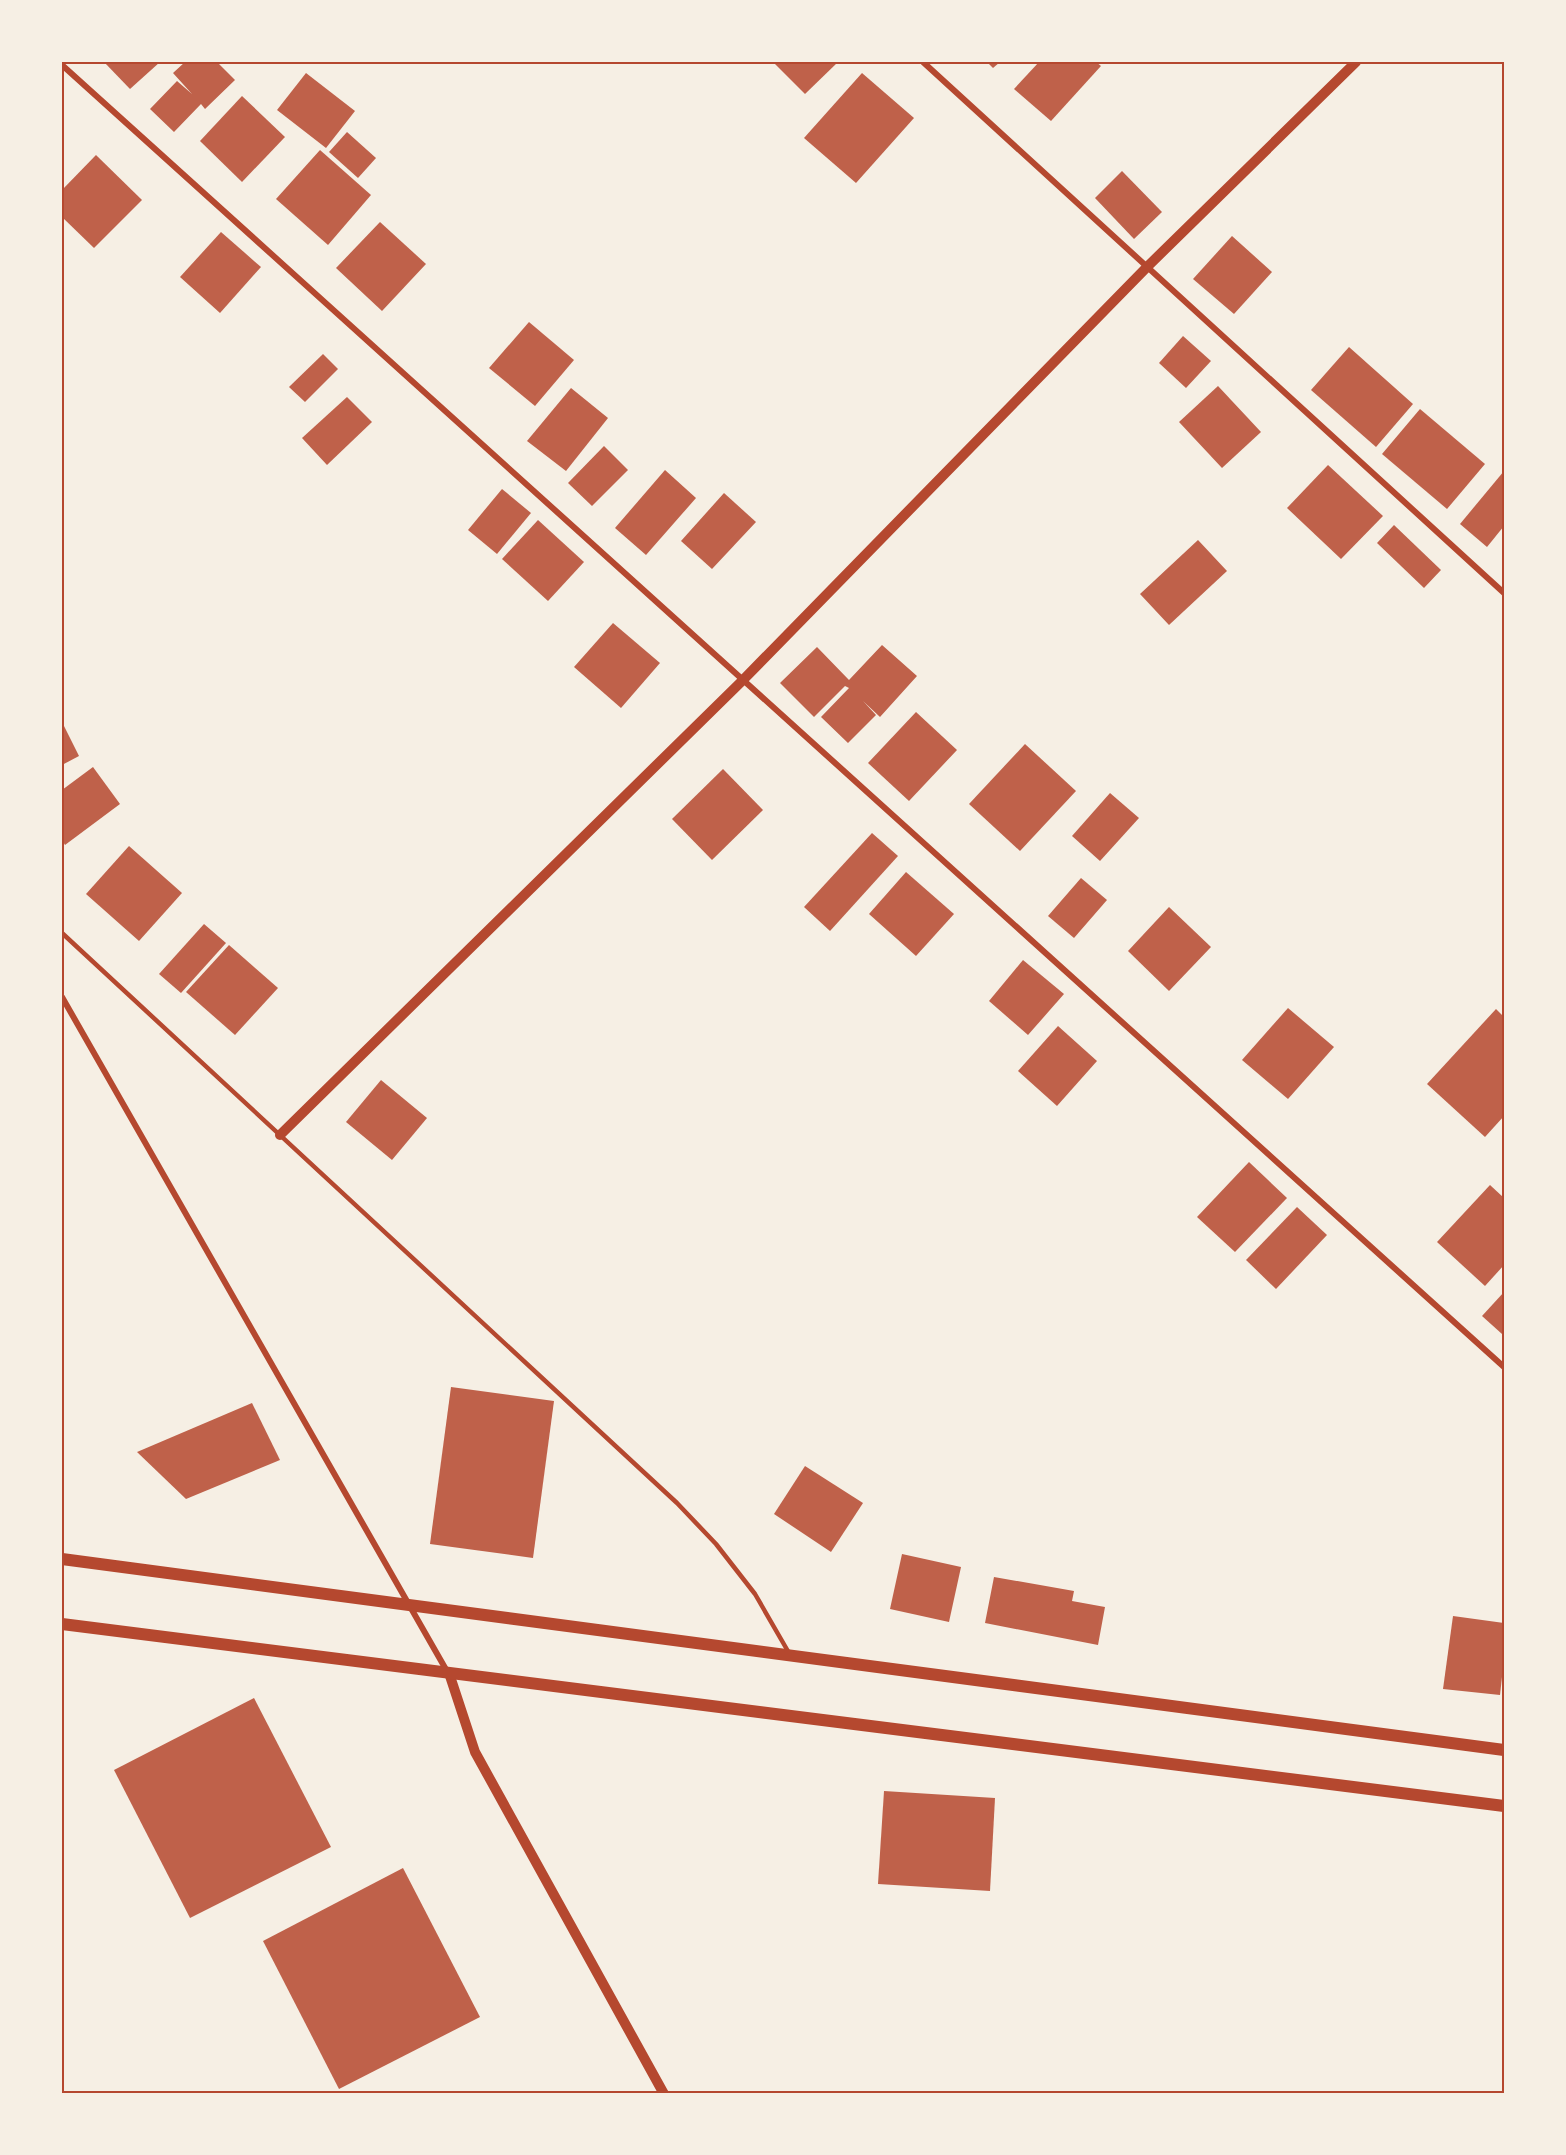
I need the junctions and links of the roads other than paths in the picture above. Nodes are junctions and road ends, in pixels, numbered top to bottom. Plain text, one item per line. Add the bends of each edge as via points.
1 (923, 62) edge
2 (1356, 62) edge
3 (62, 65) edge
4 (1147, 267) junction
5 (1504, 593) edge
6 (742, 681) junction
7 (62, 933) edge
8 (62, 997) edge
9 (280, 1135) junction
10 (1504, 1367) edge
11 (62, 1559) edge
12 (409, 1605) junction
13 (62, 1624) edge
14 (790, 1655) junction
15 (449, 1673) junction
16 (1504, 1750) edge
17 (1504, 1806) edge
18 (664, 2094) edge

1 - 4 street
2 - 4 street
3 - 6 street
4 - 5 street
4 - 6 street
6 - 9 street
6 - 10 street
7 - 9 lane
8 - 12 street
9 - 14 lane via 677,1503 755,1594
11 - 12 main road
12 - 14 main road
12 - 15 street
13 - 15 main road
14 - 16 main road
15 - 17 main road
15 - 18 street via 475,1752

